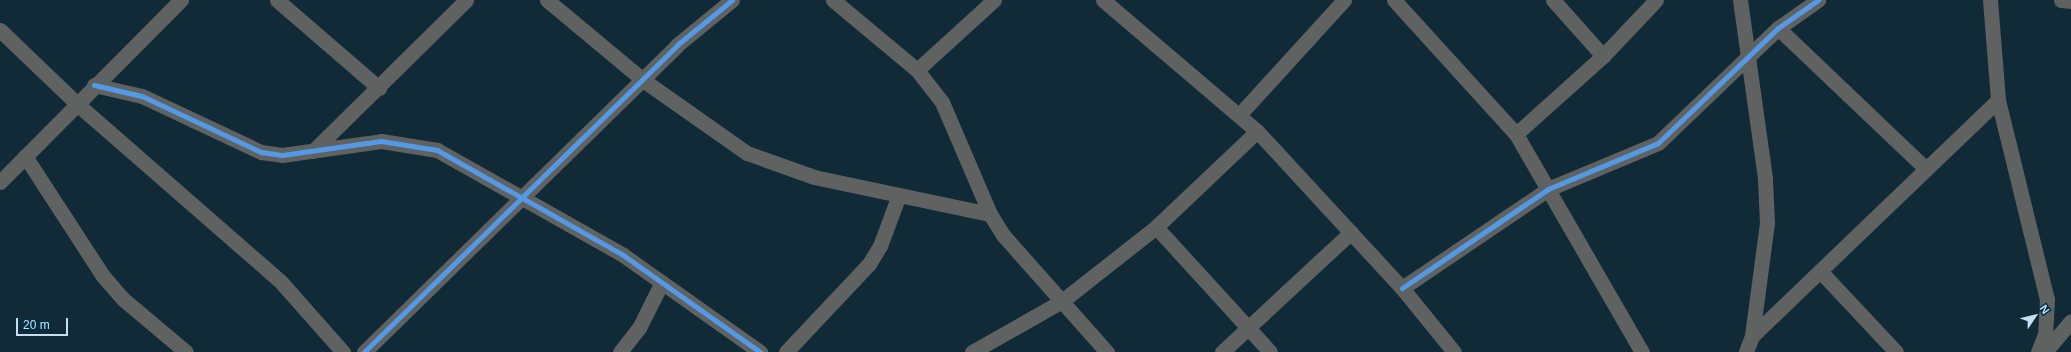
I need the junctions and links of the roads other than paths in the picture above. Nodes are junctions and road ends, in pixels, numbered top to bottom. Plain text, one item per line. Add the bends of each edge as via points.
1 (182, 0) edge
2 (277, 0) edge
3 (466, 0) edge
4 (547, 0) edge
5 (732, 0) edge
6 (833, 0) edge
7 (994, 0) edge
8 (1104, 0) edge
9 (1344, 0) edge
10 (1394, 0) edge
11 (1553, 0) edge
12 (1656, 0) edge
13 (1740, 0) edge
14 (1818, 0) edge
15 (1990, 0) edge
16 (2061, 0) edge
17 (2071, 1) edge
18 (1778, 28) junction
19 (0, 30) edge
20 (1603, 56) junction
21 (1750, 57) junction
22 (917, 70) junction
23 (643, 80) junction
24 (94, 85) junction
25 (379, 88) junction
26 (1998, 100) junction
27 (76, 103) junction
28 (1239, 115) junction
29 (1256, 131) junction
30 (1516, 134) junction
31 (314, 151) junction
32 (24, 156) junction
33 (1926, 169) junction
34 (0, 182) edge
35 (1548, 189) junction
36 (899, 195) junction
37 (521, 197) junction
38 (990, 214) junction
39 (1156, 227) junction
40 (1351, 232) junction
41 (1820, 271) junction
42 (662, 282) junction
43 (1402, 288) junction
44 (1062, 301) junction
45 (2071, 321) edge
46 (1250, 330) junction
47 (1752, 336) junction
48 (1446, 349) edge
49 (186, 352) edge
50 (343, 352) edge
51 (364, 352) edge
52 (620, 352) edge
53 (760, 352) edge
54 (786, 352) edge
55 (972, 352) edge
56 (1107, 352) edge
57 (1222, 352) edge
58 (1270, 352) edge
59 (1642, 352) edge
60 (1746, 352) edge
61 (1896, 352) edge
62 (2038, 352) edge
63 (2046, 352) edge

1 - 24 street
2 - 25 street
3 - 25 street
4 - 23 street
5 - 23 street
6 - 22 street
7 - 22 street
8 - 28 street
9 - 28 street
10 - 30 street
11 - 20 street
12 - 20 street
13 - 21 street
14 - 18 street
15 - 26 street
16 - 17 street
18 - 21 street
18 - 33 street
19 - 27 street
20 - 30 street
21 - 35 street via 1658,143
21 - 47 street via 1767,223
22 - 38 street via 942,102
23 - 36 street via 747,153 775,166
23 - 37 street
24 - 27 street
24 - 31 street via 142,96 260,152 282,155
25 - 31 street
26 - 33 street
26 - 62 street via 2047,300 2044,334
27 - 32 street
27 - 50 street via 281,282
28 - 29 street
29 - 39 street
29 - 40 street
30 - 35 street
31 - 37 street via 382,141 411,143 437,150
32 - 34 street
32 - 49 street via 103,276 123,299
33 - 41 street
35 - 43 street
35 - 59 street
36 - 38 street
36 - 54 street via 880,246 869,264
37 - 42 street
37 - 51 street
38 - 44 street via 1033,272
39 - 44 street
39 - 46 street
40 - 43 street
40 - 46 street
41 - 47 street
41 - 61 street
42 - 52 street via 639,328
42 - 53 street
43 - 48 street
44 - 55 street
44 - 56 street
45 - 63 street
46 - 57 street
46 - 58 street
47 - 60 street

